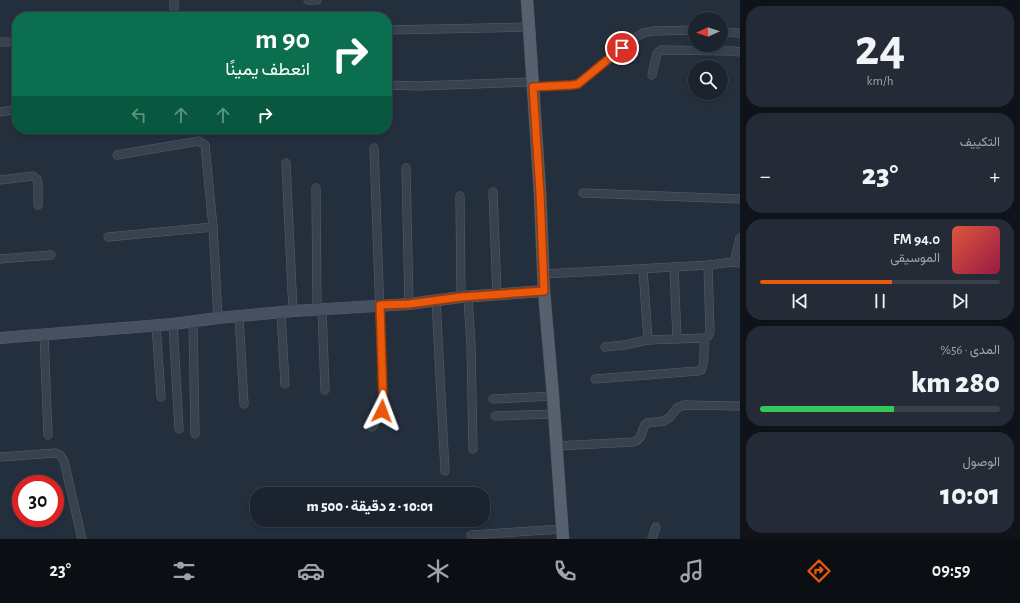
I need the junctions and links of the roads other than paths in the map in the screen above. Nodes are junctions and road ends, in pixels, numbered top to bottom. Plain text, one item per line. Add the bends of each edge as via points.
1 (174, 0) edge
2 (308, 0) edge
3 (317, 0) edge
4 (527, 0) edge
5 (174, 12) edge
6 (529, 27) junction
7 (392, 30) edge
8 (688, 30) edge
9 (728, 32) edge
10 (740, 33) edge
11 (0, 42) edge
12 (12, 42) edge
13 (740, 52) edge
14 (652, 75) dead end
15 (533, 84) junction
16 (392, 85) edge
17 (12, 110) edge
18 (0, 112) edge
19 (374, 148) dead end
20 (117, 155) dead end
21 (286, 163) dead end
22 (406, 168) dead end
23 (0, 180) edge
24 (316, 188) dead end
25 (493, 192) dead end
26 (583, 193) dead end
27 (460, 196) dead end
28 (740, 199) edge
29 (38, 204) dead end
30 (213, 227) junction
31 (108, 237) dead end
32 (740, 238) edge
33 (51, 254) dead end
34 (0, 259) edge
35 (737, 262) edge
36 (708, 265) junction
37 (674, 267) junction
38 (644, 269) junction
39 (543, 274) junction
40 (544, 291) junction
41 (497, 294) junction
42 (464, 297) junction
43 (436, 300) junction
44 (409, 304) junction
45 (380, 305) junction
46 (319, 309) junction
47 (293, 311) junction
48 (281, 313) junction
49 (239, 316) junction
50 (218, 318) junction
51 (192, 322) junction
52 (173, 324) junction
53 (156, 325) junction
54 (44, 334) junction
55 (0, 338) edge
56 (704, 338) junction
57 (678, 339) junction
58 (648, 340) junction
59 (605, 347) dead end
60 (596, 378) dead end
61 (285, 384) dead end
62 (325, 390) dead end
63 (553, 396) junction
64 (161, 397) dead end
65 (493, 399) dead end
66 (244, 404) dead end
67 (740, 405) edge
68 (554, 414) junction
69 (495, 416) dead end
70 (372, 427) dead end
71 (179, 429) dead end
72 (195, 434) dead end
73 (48, 435) dead end
74 (556, 446) junction
75 (473, 449) dead end
76 (0, 457) edge
77 (445, 471) dead end
78 (656, 526) dead end
79 (471, 534) dead end
80 (562, 534) edge
81 (82, 539) edge
82 (652, 539) edge

1 - 5 street
2 - 3 street
4 - 6 main road
6 - 7 street
6 - 15 main road
8 - 15 street via 653,30 643,33 578,84
9 - 10 street
11 - 12 street
13 - 14 street via 661,50 657,53
15 - 16 street
15 - 39 main road
17 - 18 street
19 - 45 street
20 - 30 street via 199,141 205,145
21 - 47 street
22 - 44 street
23 - 29 street via 33,176 38,183
24 - 46 street
25 - 41 street
26 - 28 street
27 - 42 street
30 - 31 street
30 - 50 street
32 - 35 street
33 - 34 street
35 - 36 street
36 - 37 street
36 - 56 street via 710,332
37 - 38 street
37 - 57 street
38 - 39 street
38 - 58 street
39 - 40 main road
40 - 41 main road
40 - 63 main road
41 - 42 main road
42 - 43 main road
42 - 75 street via 471,345
43 - 44 main road
43 - 77 street
44 - 45 main road
45 - 46 main road
45 - 70 street via 383,398 382,411
46 - 47 main road
46 - 62 street
47 - 48 main road
48 - 49 main road
48 - 61 street
49 - 50 main road
49 - 66 street
50 - 51 main road
51 - 52 main road
51 - 72 street
52 - 53 main road
52 - 71 street
53 - 54 main road
53 - 64 street
54 - 55 main road
54 - 73 street
56 - 57 street
56 - 60 street via 701,370
57 - 58 street
58 - 59 street
63 - 65 street
63 - 68 main road
67 - 74 street via 678,408 664,421 647,423 642,436 634,442
68 - 69 street
68 - 74 main road
74 - 80 main road
76 - 81 street via 55,453 60,455 64,461
78 - 82 street
79 - 80 street

